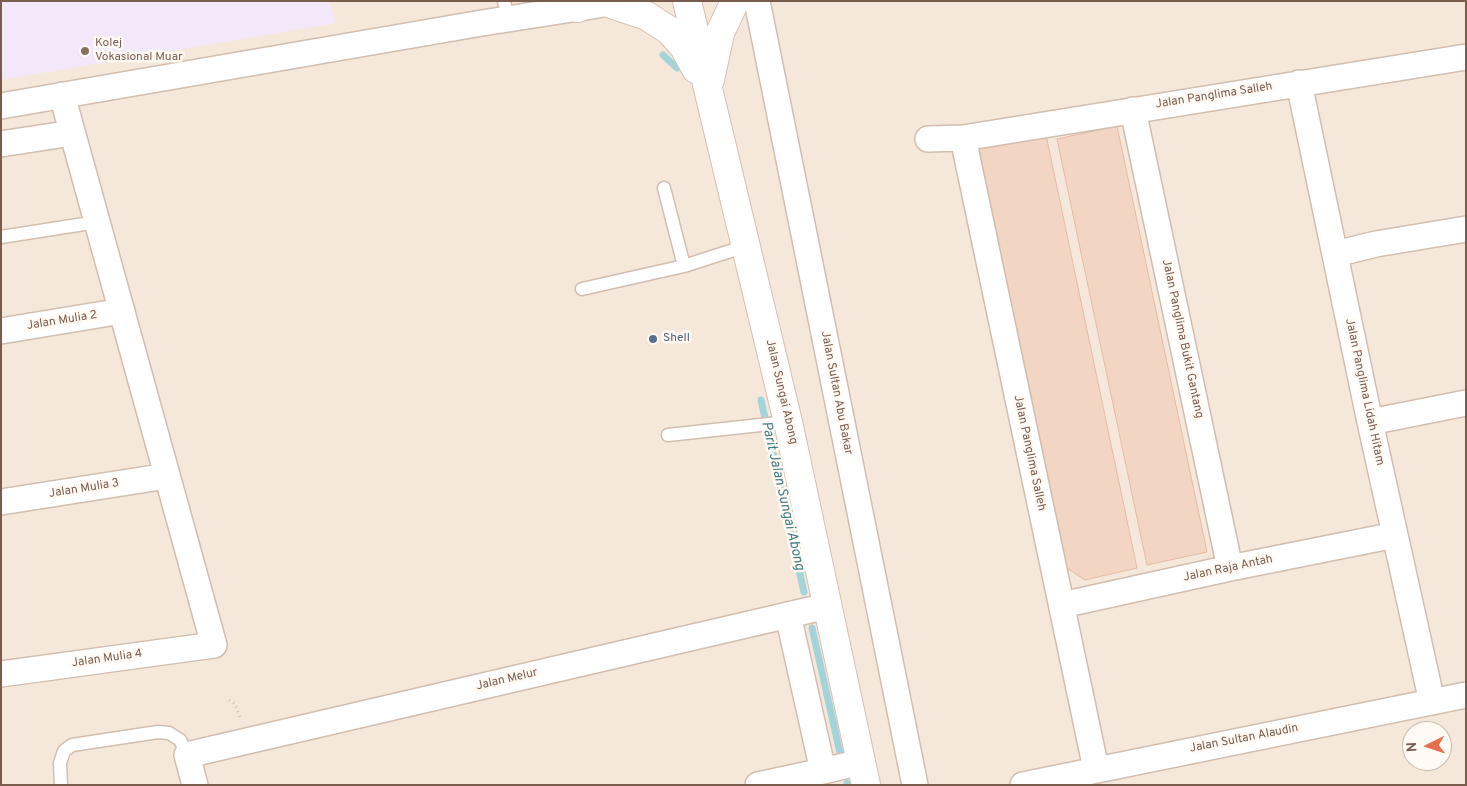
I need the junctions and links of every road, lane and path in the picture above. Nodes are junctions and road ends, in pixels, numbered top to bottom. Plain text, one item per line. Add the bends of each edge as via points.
1 (687, 1) edge
2 (735, 1) edge
3 (757, 1) edge
4 (598, 3) edge
5 (506, 10) edge
6 (1466, 56) edge
7 (1299, 83) junction
8 (709, 94) junction
9 (62, 95) junction
10 (1, 106) edge
11 (1133, 110) junction
12 (72, 133) junction
13 (963, 138) junction
14 (928, 139) dead end
15 (1, 144) edge
16 (664, 188) dead end
17 (97, 222) junction
18 (1466, 229) edge
19 (1, 237) edge
20 (746, 246) junction
21 (1335, 254) junction
22 (684, 266) junction
23 (582, 289) dead end
24 (122, 311) junction
25 (1, 331) edge
26 (1466, 403) edge
27 (788, 422) junction
28 (1370, 422) junction
29 (668, 435) dead end
30 (167, 476) junction
31 (1, 502) edge
32 (1395, 535) junction
33 (1230, 568) junction
34 (1062, 605) junction
35 (827, 606) junction
36 (788, 615) junction
37 (1, 674) edge
38 (1466, 695) edge
39 (1432, 702) junction
40 (188, 755) junction
41 (1096, 769) junction
42 (823, 771) junction
43 (864, 773) edge
44 (789, 781) edge
45 (61, 785) edge
46 (194, 785) edge
47 (758, 785) edge
48 (915, 785) edge
49 (1023, 785) edge

1 - 8 street, Jalan Sungai Abong
2 - 8 street via 720,33
3 - 48 street, Jalan Sultan Abu Bakar
4 - 5 street
4 - 8 street via 647,16 670,31 684,47
5 - 9 street
6 - 7 street, Jalan Panglima Salleh
7 - 11 street, Jalan Panglima Salleh
7 - 21 street, Jalan Panglima Lidah Hitam
8 - 20 street, Jalan Sungai Abong
9 - 10 street
9 - 12 street
11 - 13 street, Jalan Panglima Salleh
11 - 33 street, Jalan Panglima Bukit Gantang
12 - 15 street
12 - 17 street
13 - 14 street, Jalan Panglima Salleh
13 - 34 street, Jalan Panglima Salleh
16 - 22 lane
17 - 19 lane
17 - 24 street
18 - 21 street
20 - 22 lane
20 - 27 street, Jalan Sungai Abong
21 - 28 street, Jalan Panglima Lidah Hitam
22 - 23 lane
24 - 25 street, Jalan Mulia 2
24 - 30 street
26 - 28 street
27 - 29 lane
27 - 35 street, Jalan Sungai Abong
28 - 32 street, Jalan Panglima Lidah Hitam
30 - 31 street, Jalan Mulia 3
30 - 37 street, Jalan Mulia 4 via 214,645
32 - 33 street, Jalan Raja Antah
32 - 39 street, Jalan Panglima Lidah Hitam
33 - 34 street, Jalan Raja Antah
34 - 41 street, Jalan Panglima Salleh
35 - 36 street, Jalan Melur
35 - 43 street, Jalan Sungai Abong
36 - 40 street, Jalan Melur
36 - 42 street
38 - 39 street, Jalan Sultan Alaudin
39 - 41 street, Jalan Sultan Alaudin
40 - 45 lane via 180,740 169,733 158,732 72,745 64,751 60,763
40 - 46 street
41 - 49 street, Jalan Sultan Alaudin
42 - 43 street
42 - 44 street
44 - 47 street

